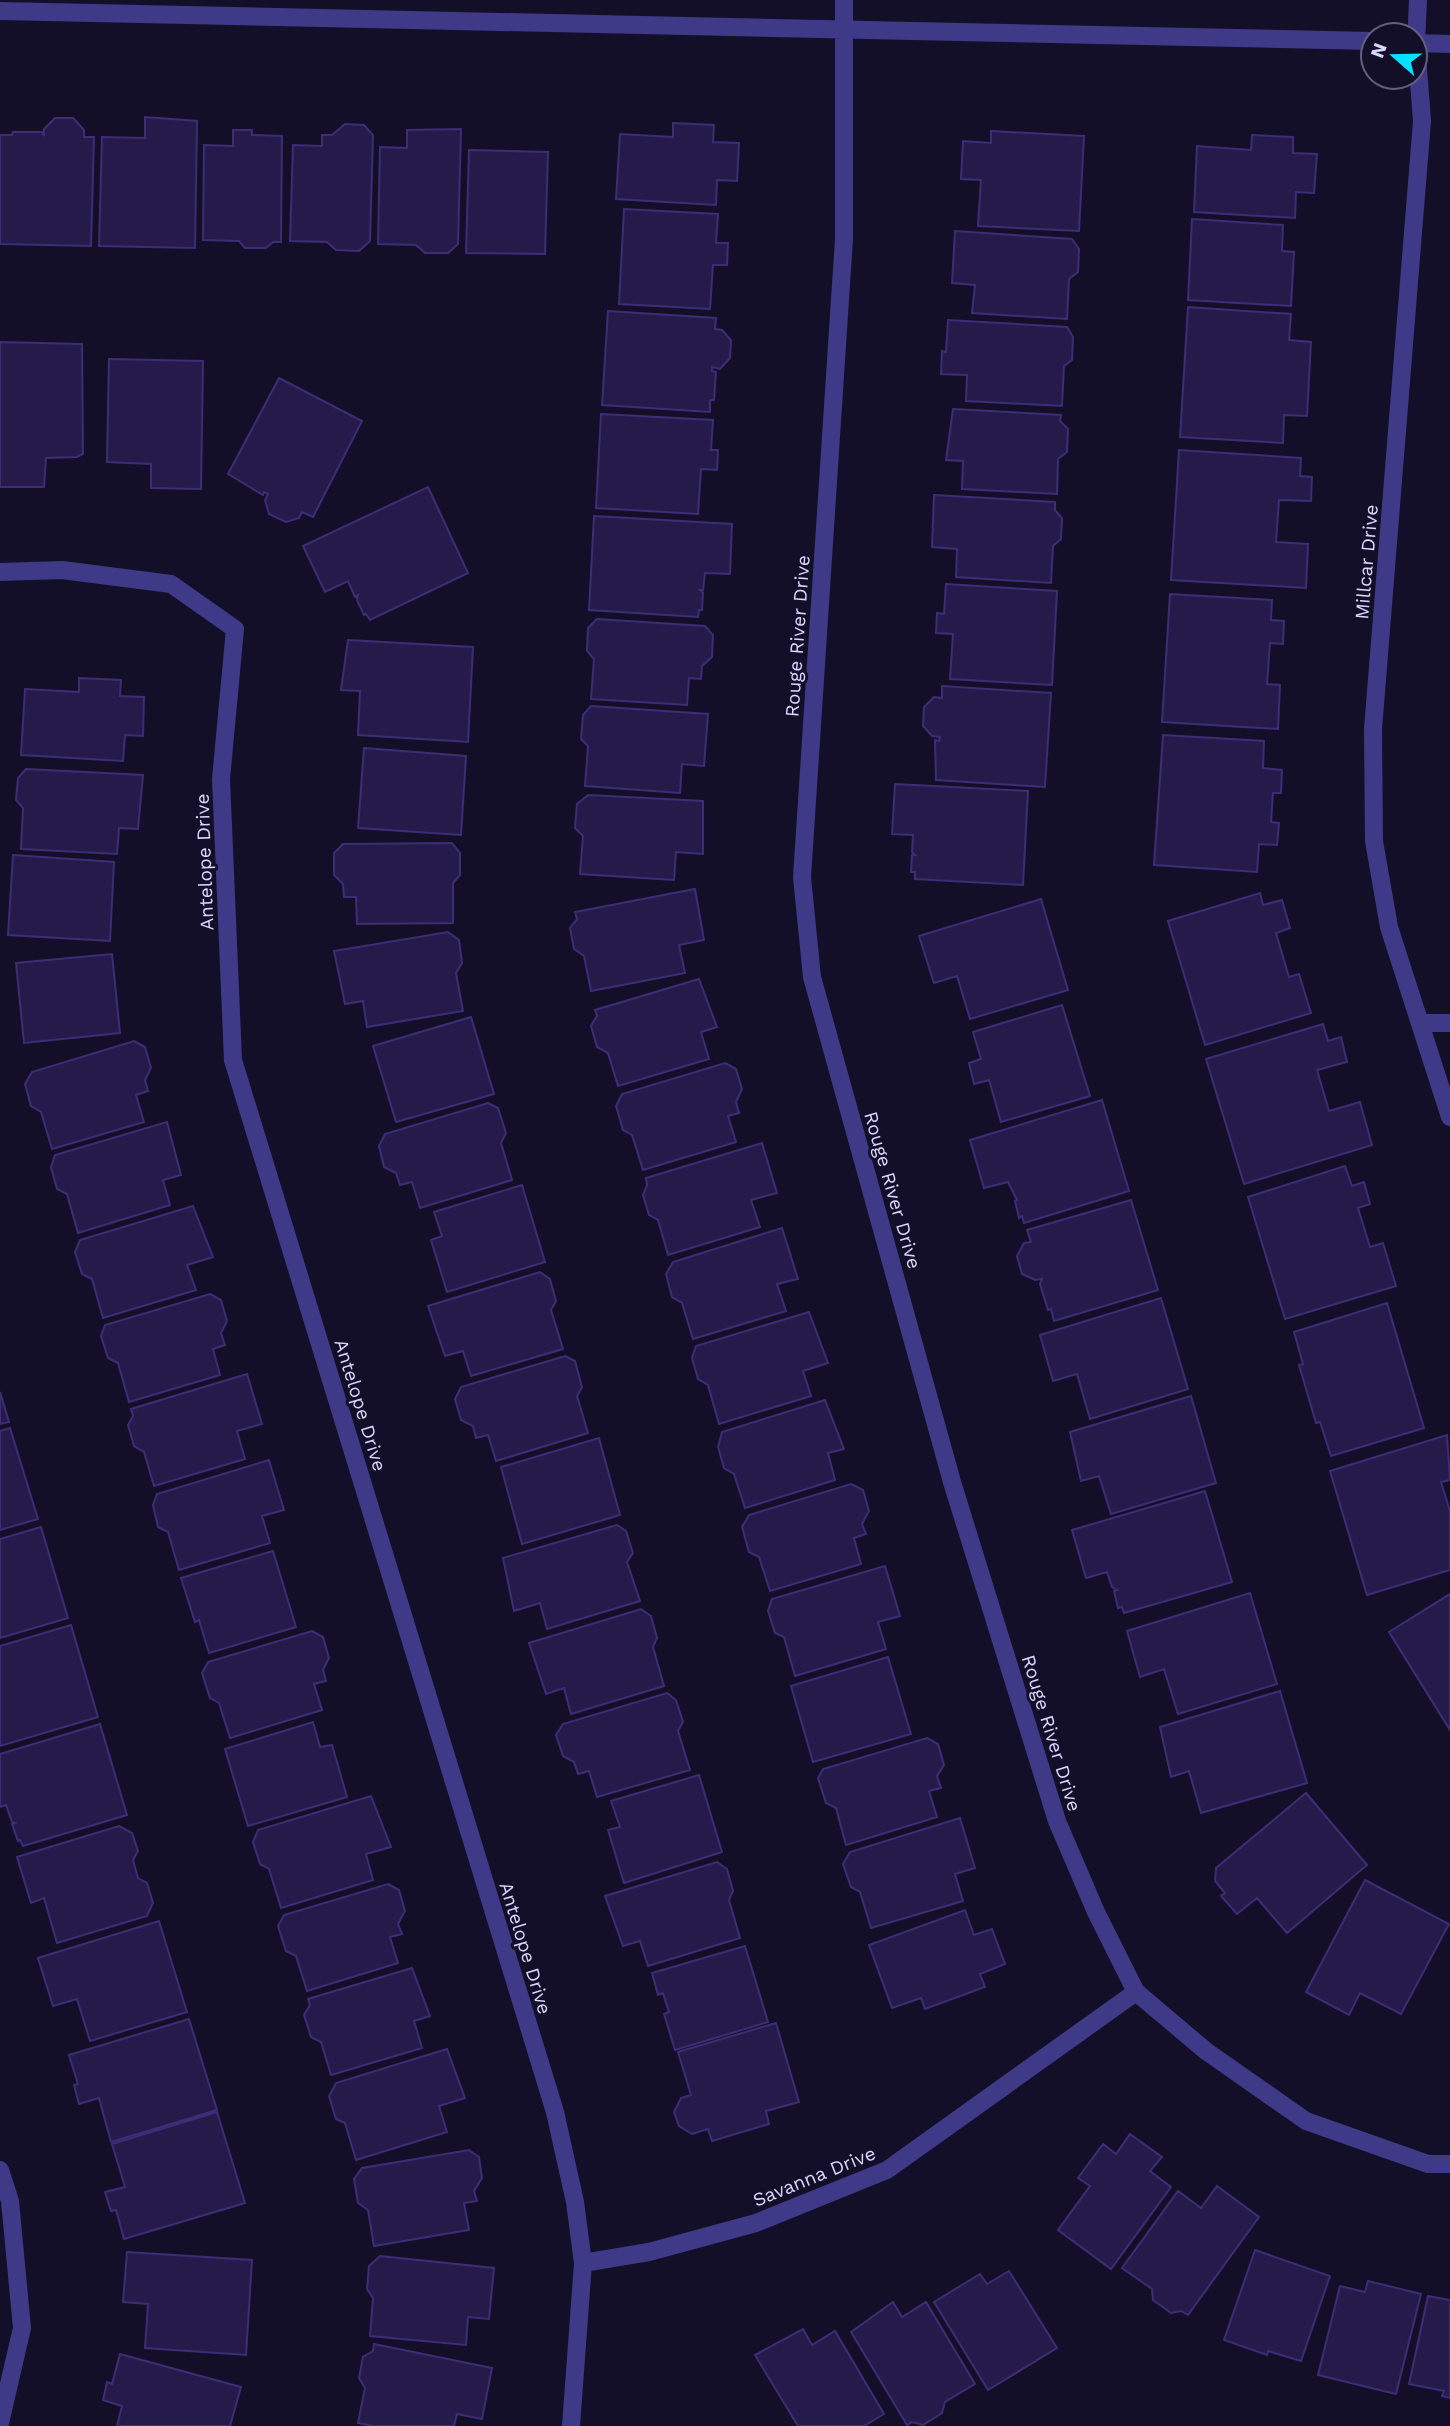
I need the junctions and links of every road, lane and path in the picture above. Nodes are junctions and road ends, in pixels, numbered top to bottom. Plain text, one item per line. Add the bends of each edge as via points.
1 (844, 0) edge
2 (1418, 0) edge
3 (0, 11) edge
4 (1417, 21) edge
5 (842, 27) junction
6 (1359, 41) edge
7 (1429, 43) edge
8 (1450, 44) edge
9 (1419, 91) edge
10 (0, 572) edge
11 (1422, 1023) junction
12 (1450, 1023) edge
13 (1450, 1118) edge
14 (1136, 1992) junction
15 (1450, 2164) edge
16 (0, 2169) edge
17 (583, 2263) junction
18 (0, 2423) edge
19 (571, 2426) edge

1 - 5 street, Rouge River Drive
2 - 4 street, Millcar Drive
3 - 5 street
5 - 6 street
5 - 14 street, Rouge River Drive via 844,239 802,877 812,977 952,1482 1057,1821
7 - 8 street
9 - 11 street, Millcar Drive via 1422,121 1373,729 1374,841 1390,927
10 - 17 street, Antelope Drive via 62,570 171,584 235,629 221,779 233,1059 555,2112
11 - 12 street
11 - 13 street, Millcar Drive
14 - 15 street, Rouge River Drive via 1206,2052 1306,2121 1429,2164
14 - 17 street, Savanna Drive via 887,2170 755,2223 649,2252
16 - 18 street via 10,2201 22,2328
17 - 19 street, Antelope Drive

